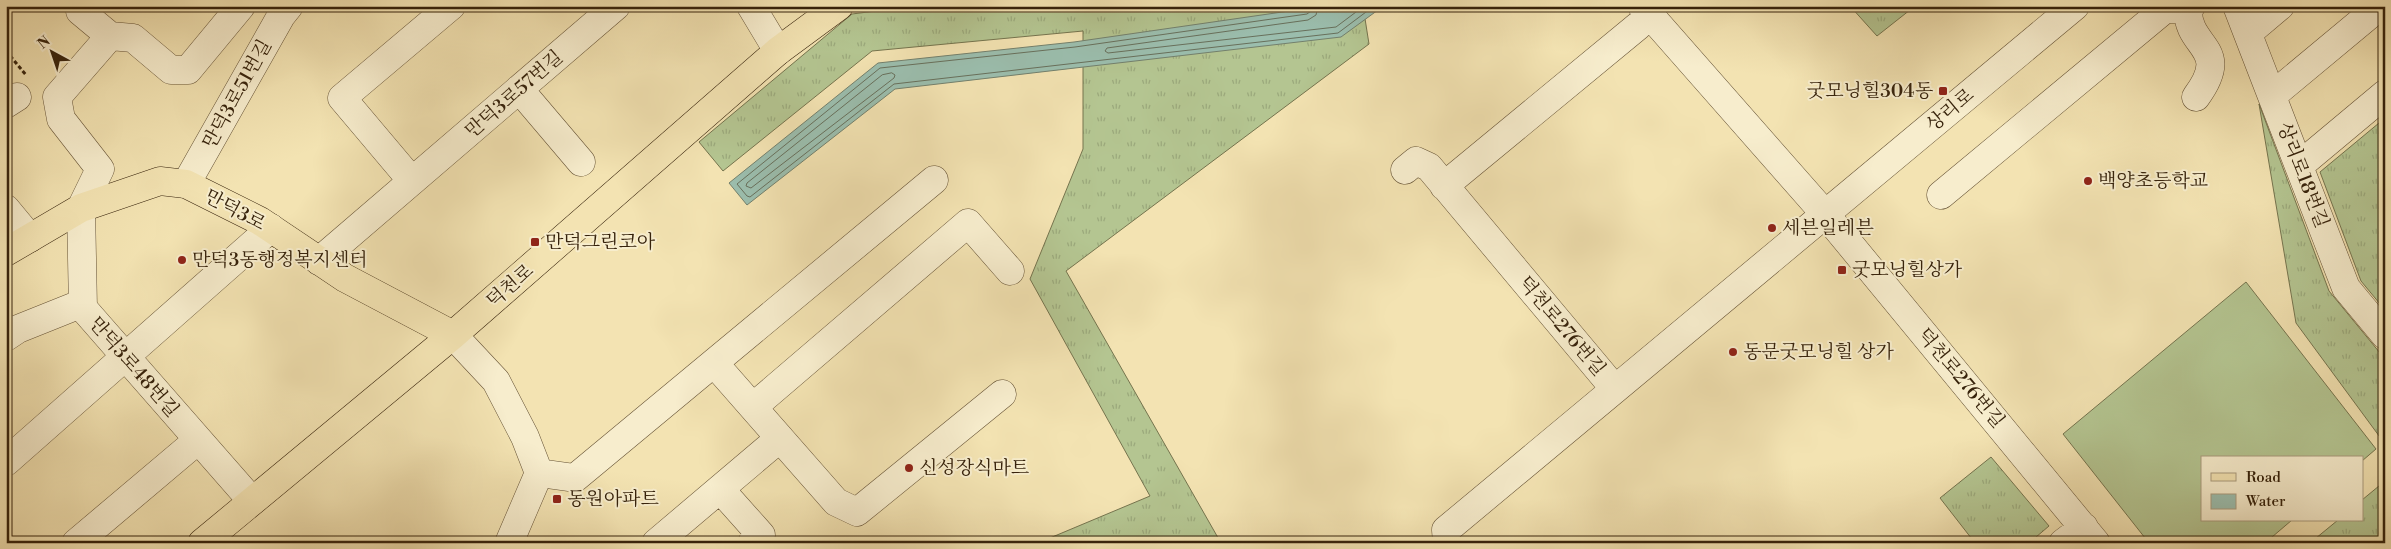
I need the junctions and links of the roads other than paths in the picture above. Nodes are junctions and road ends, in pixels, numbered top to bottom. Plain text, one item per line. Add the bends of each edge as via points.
1 (240, 6) edge
2 (289, 6) edge
3 (616, 6) edge
4 (752, 6) edge
5 (839, 6) edge
6 (2075, 6) edge
7 (2237, 6) edge
8 (2280, 6) edge
9 (2380, 6) edge
10 (2189, 8) edge
11 (80, 11) dead end
12 (436, 11) edge
13 (1640, 16) edge
14 (2248, 33) junction
15 (110, 36) junction
16 (778, 51) junction
17 (519, 89) junction
18 (2385, 94) edge
19 (2273, 95) junction
20 (2196, 97) dead end
21 (580, 162) dead end
22 (2300, 165) junction
23 (1405, 170) dead end
24 (934, 180) dead end
25 (412, 181) junction
26 (186, 184) junction
27 (1444, 186) junction
28 (1942, 195) dead end
29 (81, 208) junction
30 (6, 209) edge
31 (1825, 214) junction
32 (270, 228) junction
33 (30, 238) junction
34 (6, 252) edge
35 (319, 261) junction
36 (1010, 272) dead end
37 (83, 302) junction
38 (453, 335) junction
39 (2385, 335) edge
40 (6, 336) edge
41 (124, 356) junction
42 (714, 363) junction
43 (1614, 388) junction
44 (1002, 394) dead end
45 (752, 407) junction
46 (780, 438) junction
47 (198, 440) junction
48 (6, 462) edge
49 (539, 473) junction
50 (720, 489) junction
51 (252, 501) junction
52 (2081, 537) edge
53 (76, 543) edge
54 (202, 543) edge
55 (509, 543) edge
56 (656, 543) edge
57 (752, 543) edge
58 (1448, 543) edge

1 - 15 street via 188,70 171,70 133,38
2 - 26 street, 만덕3로51번길
3 - 17 street, 만덕3로57번길
4 - 16 street
5 - 16 main road, 덕천로
6 - 31 street, 상리로
7 - 14 street, 상리로18번길
8 - 14 street
9 - 19 street
10 - 20 street via 2188,23 2209,51 2211,61 2205,86
10 - 28 street via 2165,10
11 - 15 street
12 - 25 street via 342,98
13 - 27 street
13 - 31 street, 덕천로276번길
14 - 19 street, 상리로18번길
15 - 29 street via 57,97 61,119 100,169
16 - 38 main road, 덕천로
17 - 21 street
17 - 25 street, 만덕3로57번길
18 - 22 street
19 - 22 street, 상리로18번길
22 - 39 street, 상리로18번길 via 2346,288
23 - 27 street, 덕천로276번길 via 1416,162 1428,167
24 - 42 street
25 - 35 street, 만덕3로57번길
26 - 29 main road, 만덕3로 via 160,181
26 - 32 main road, 만덕3로
27 - 43 street, 덕천로276번길
29 - 33 main road, 만덕3로
29 - 37 street, 만덕3로48번길
30 - 33 street
31 - 43 street, 덕천로276번길
31 - 52 street, 덕천로276번길
32 - 35 main road, 만덕3로
32 - 41 street
33 - 34 main road, 만덕3로
35 - 38 main road, 만덕3로
36 - 45 street via 968,223
37 - 40 street
37 - 41 street, 만덕3로48번길 via 83,308 92,320
38 - 49 street via 496,381 525,436
38 - 51 main road, 덕천로
41 - 47 street, 만덕3로48번길
41 - 48 street
42 - 45 street
42 - 49 street via 575,478
43 - 58 street via 1446,530
44 - 46 street via 857,512 836,502
45 - 46 street
46 - 50 street
47 - 51 street, 만덕3로48번길
47 - 53 street
49 - 55 street
50 - 56 street
50 - 57 street via 760,535
51 - 54 main road, 덕천로

